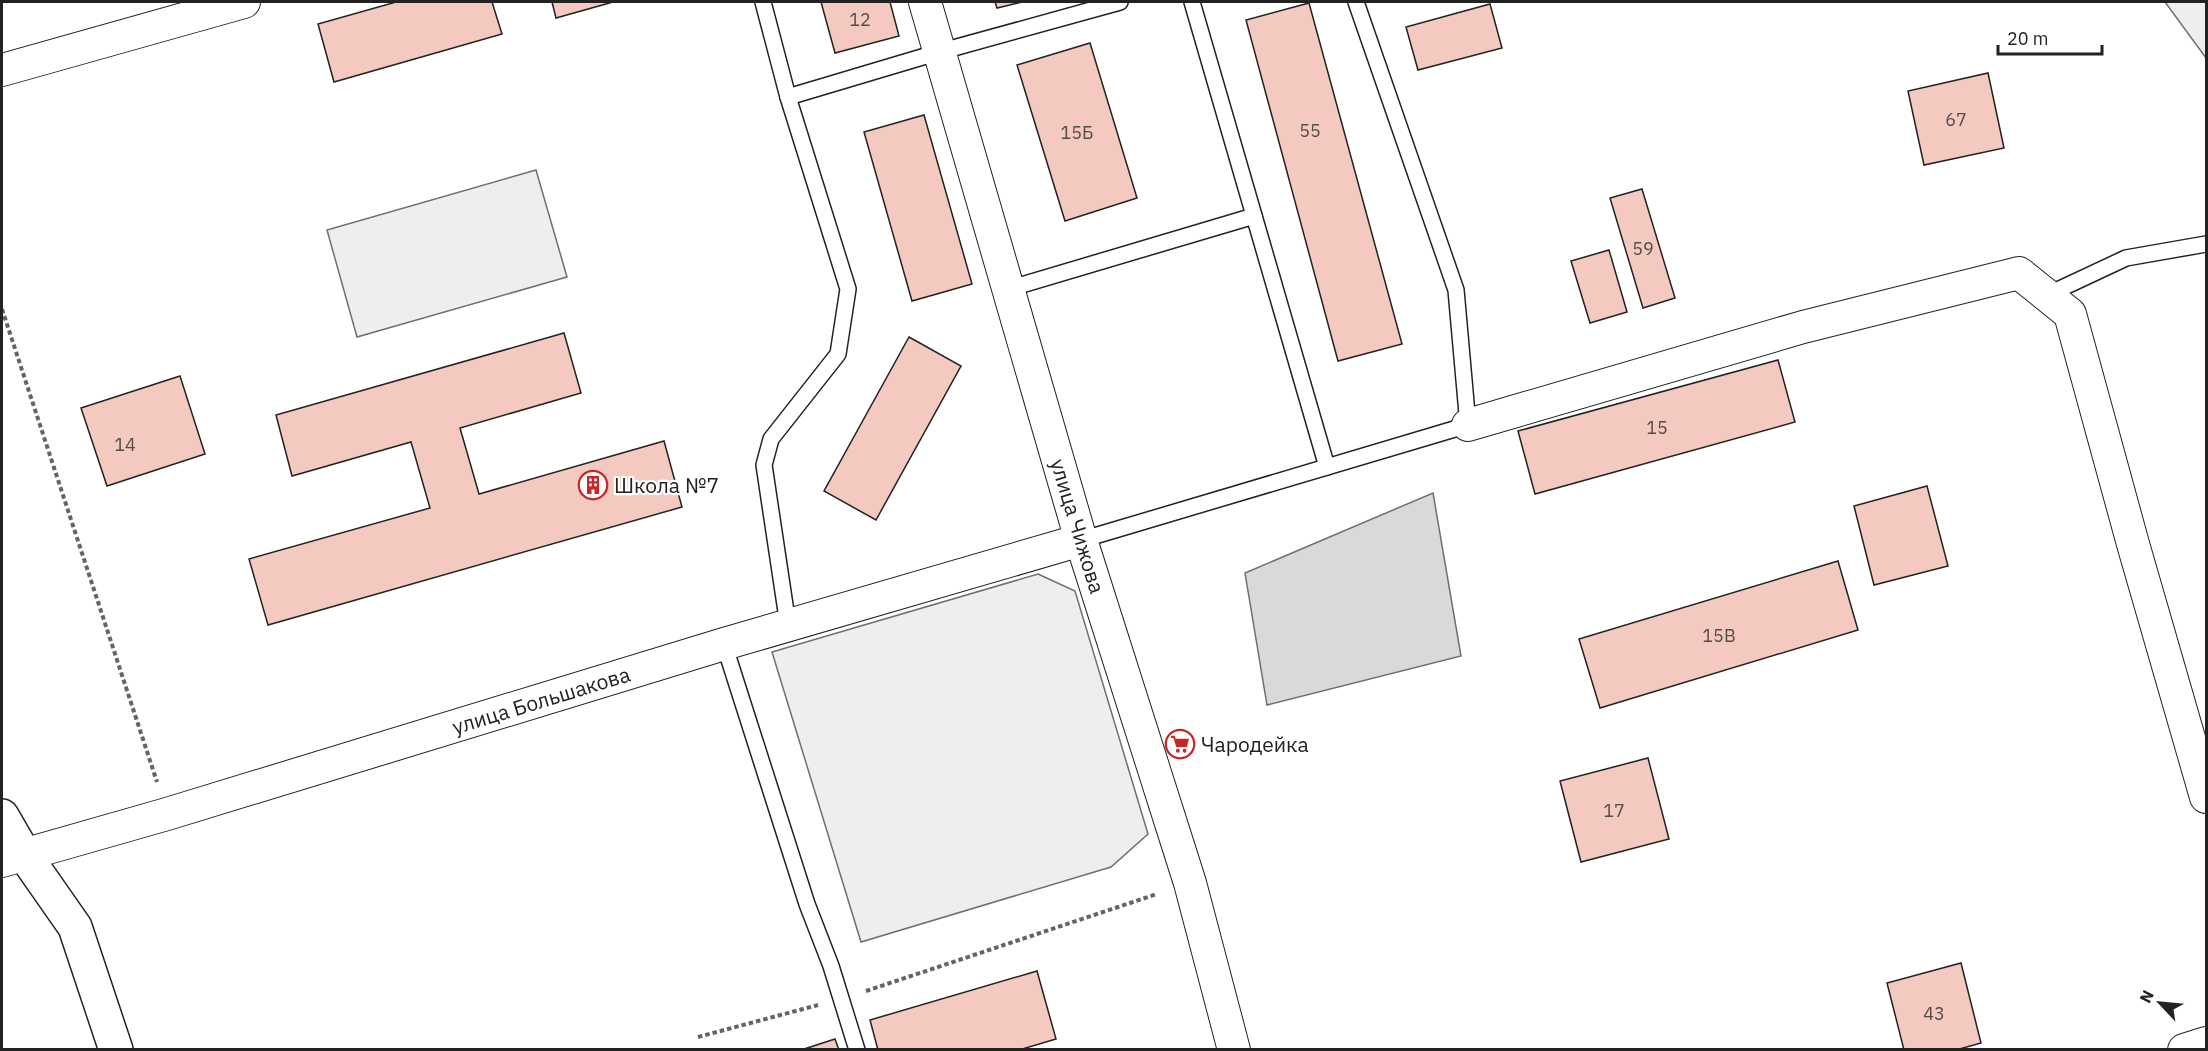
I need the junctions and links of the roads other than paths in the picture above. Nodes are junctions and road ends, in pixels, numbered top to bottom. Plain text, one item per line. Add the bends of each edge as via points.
1 (244, 2) edge
2 (763, 2) edge
3 (925, 2) edge
4 (1120, 2) edge
5 (1192, 2) edge
6 (1356, 2) edge
7 (939, 52) junction
8 (2, 69) edge
9 (788, 97) junction
10 (1254, 216) junction
11 (2206, 244) edge
12 (1008, 289) junction
13 (2047, 296) junction
14 (1468, 425) junction
15 (1327, 467) junction
16 (1081, 540) junction
17 (788, 625) junction
18 (723, 644) junction
19 (2206, 797) edge
20 (2, 816) edge
21 (13, 857) edge
22 (2206, 1043) edge
23 (116, 1050) edge
24 (857, 1050) edge
25 (1234, 1050) edge
26 (2184, 1050) edge

1 - 8 street
2 - 9 lane
3 - 7 street, улица Чижова
4 - 7 lane
5 - 10 lane
6 - 14 lane via 1456,290
7 - 9 lane
7 - 12 street, улица Чижова
9 - 17 lane via 848,289 838,354 771,439 764,465
10 - 12 lane
10 - 15 lane
11 - 13 lane via 2126,258
12 - 16 street, улица Чижова
13 - 14 street via 2019,273 1803,327
13 - 19 street via 2070,314
14 - 15 lane
15 - 16 lane
16 - 17 street, улица Большакова
16 - 25 street, улица Чижова via 1190,883
17 - 18 street, улица Большакова
18 - 21 street, улица Большакова via 167,814
18 - 24 lane
20 - 21 street
21 - 23 street via 75,927
22 - 26 street

